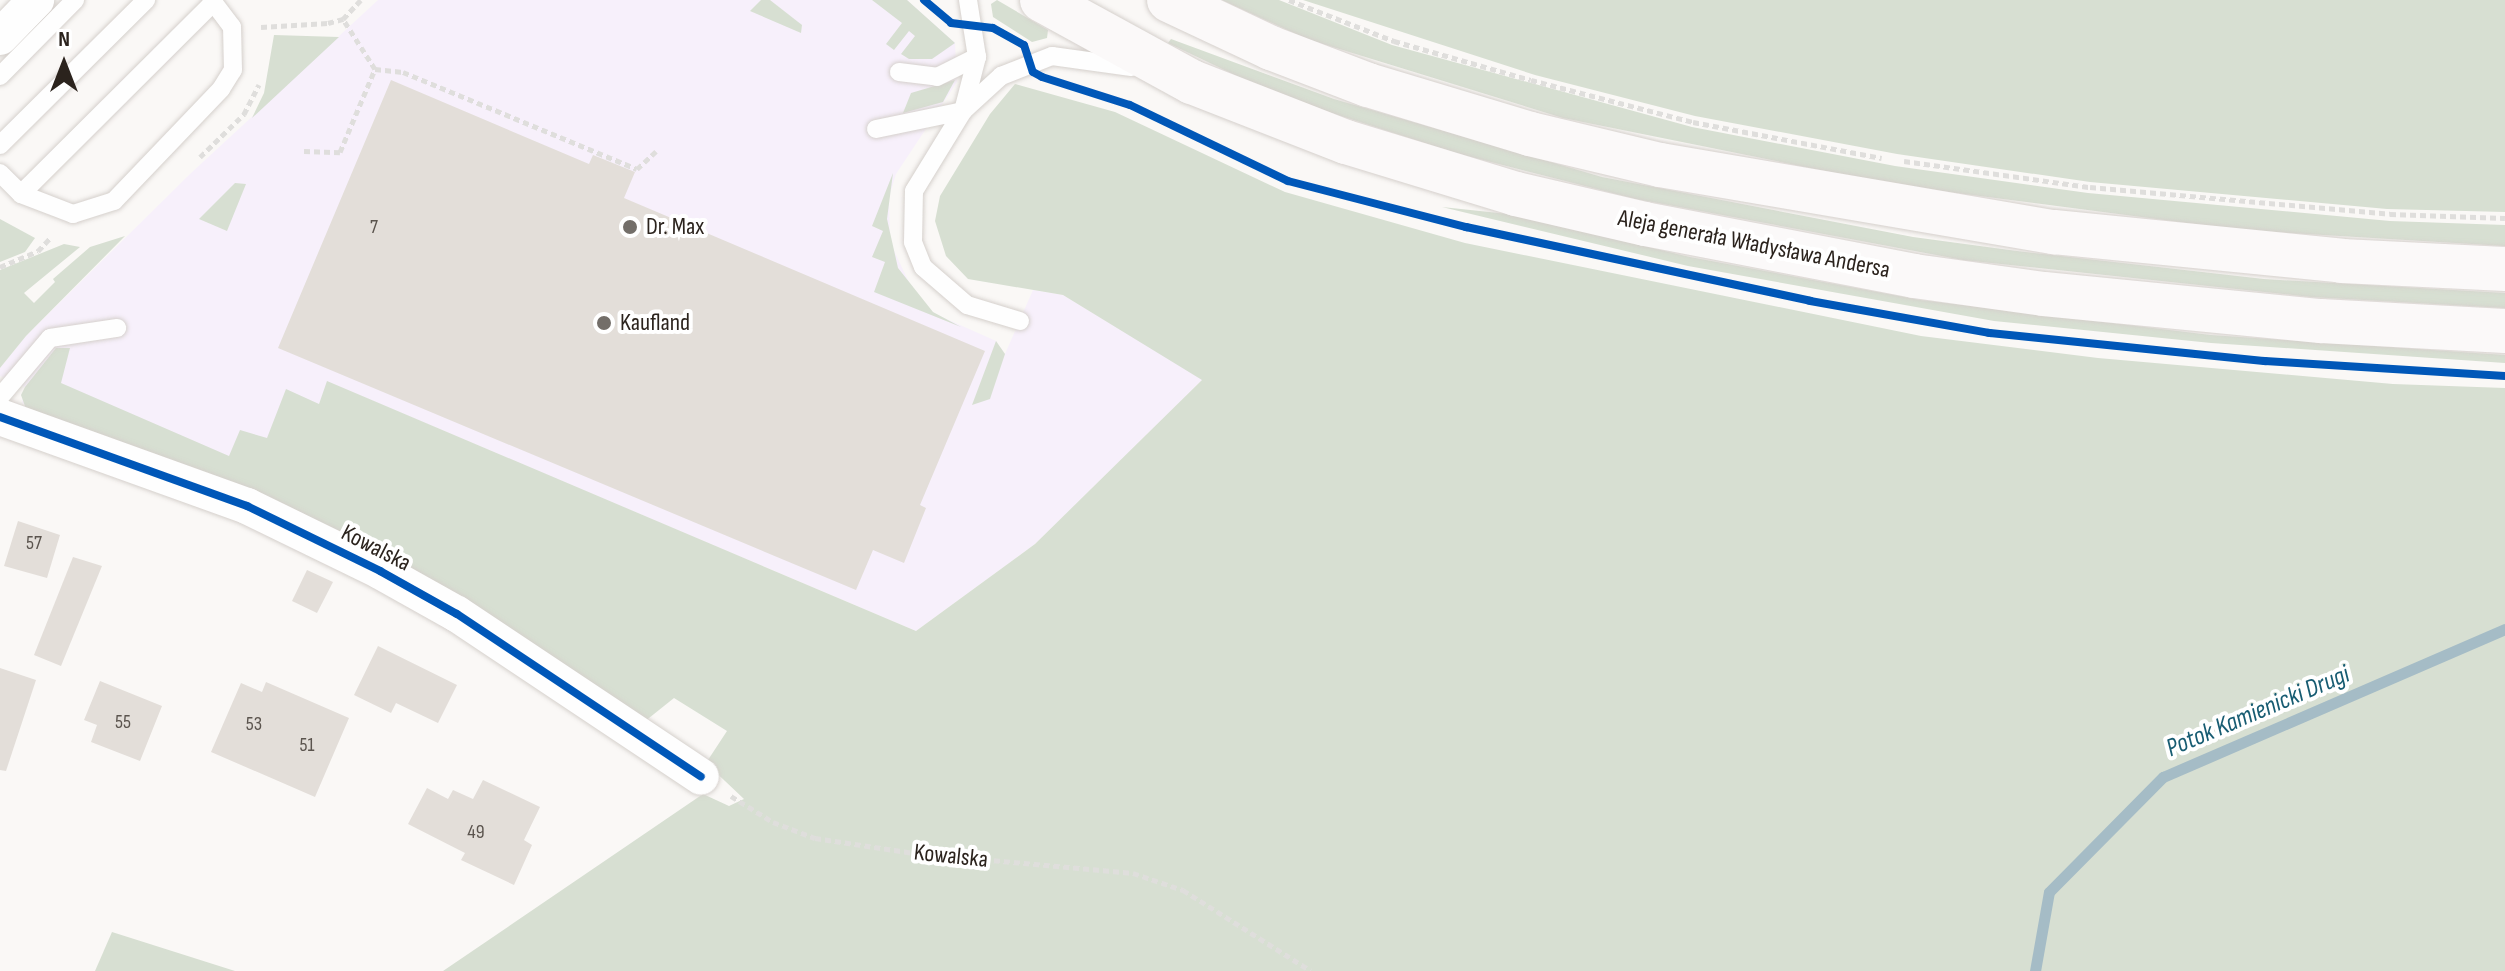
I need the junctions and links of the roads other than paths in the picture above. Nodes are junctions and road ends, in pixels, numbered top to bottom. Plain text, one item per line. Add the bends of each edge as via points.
1 (36, 0) edge
2 (75, 0) edge
3 (146, 0) edge
4 (968, 0) edge
5 (1042, 0) edge
6 (1169, 0) edge
7 (213, 1) edge
8 (0, 37) edge
9 (977, 57) junction
10 (899, 72) dead end
11 (0, 76) edge
12 (1192, 82) junction
13 (963, 111) junction
14 (876, 129) dead end
15 (0, 145) edge
16 (0, 173) edge
17 (21, 194) junction
18 (2505, 269) edge
19 (1020, 321) dead end
20 (117, 328) dead end
21 (2505, 331) edge
22 (0, 397) edge
23 (0, 417) edge
24 (701, 777) road end

1 - 8 street
2 - 11 lane
3 - 15 lane
4 - 9 lane
5 - 12 main road, Aleja generała Władysława Andersa
6 - 18 main road via 1271,48 1368,85 1530,134 1660,165 2054,232 2342,261
7 - 17 lane
7 - 17 lane via 232,27 233,70 114,201 73,214
9 - 10 lane via 937,77
9 - 13 lane
12 - 13 lane via 1102,60 1052,56 1001,76
12 - 21 main road, Aleja generała Władysława Andersa via 1346,142 1516,194 1782,252 2044,294 2321,321
13 - 14 lane
13 - 19 lane via 914,191 913,242 923,267 943,288 967,305
16 - 17 lane
20 - 22 lane via 50,338
23 - 24 street, Kowalska via 247,506 380,571 457,614

